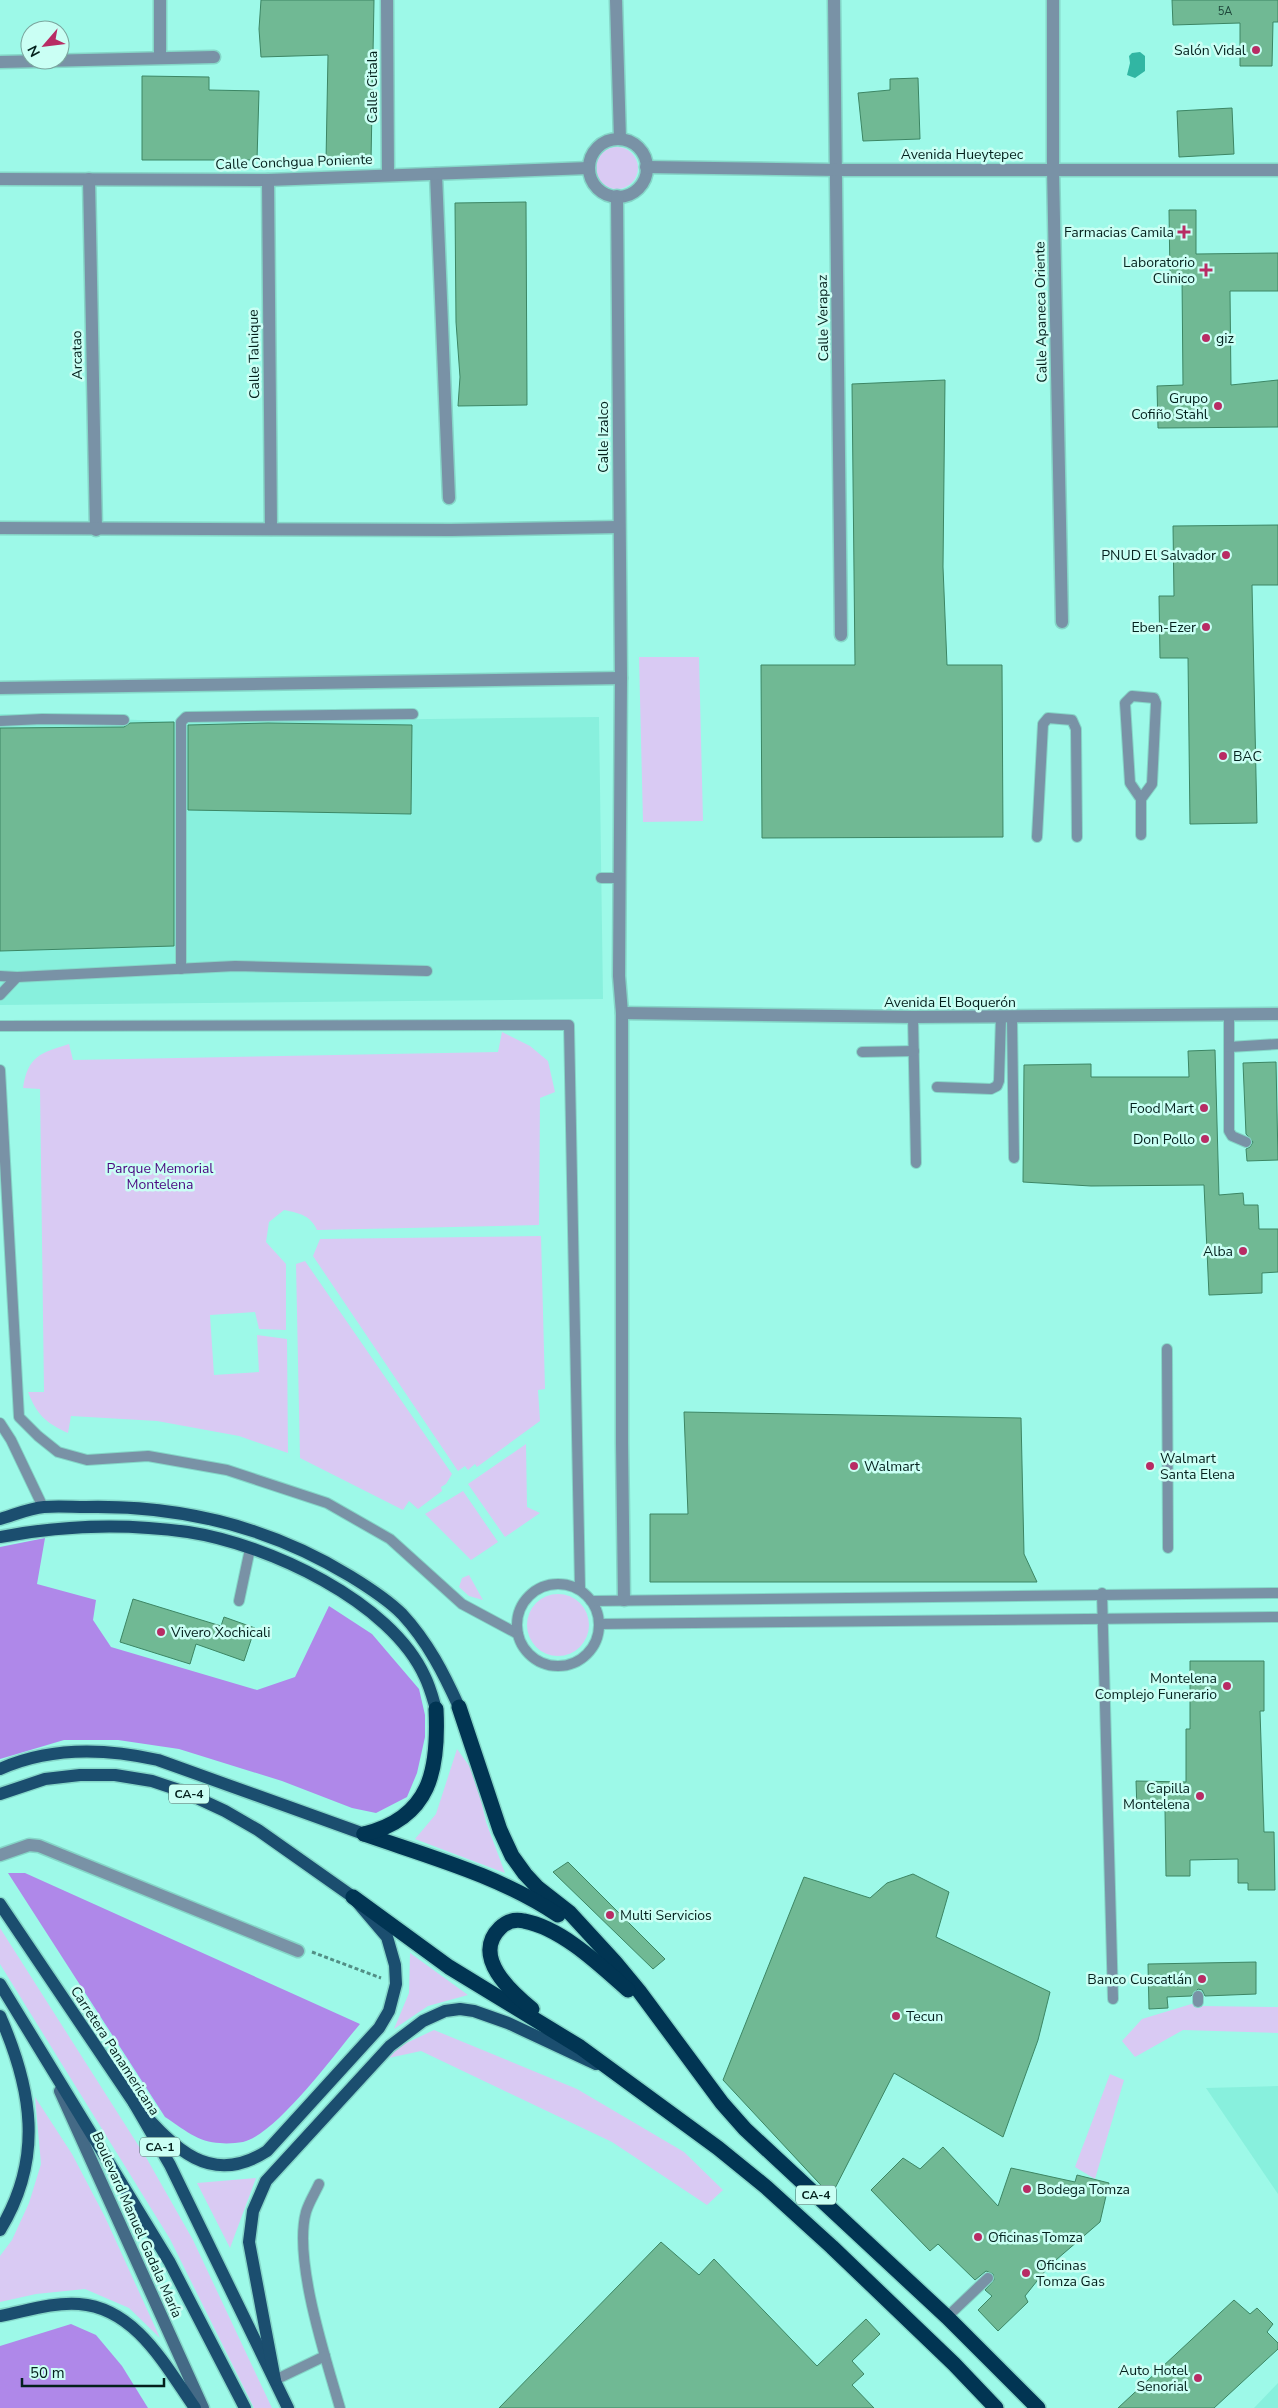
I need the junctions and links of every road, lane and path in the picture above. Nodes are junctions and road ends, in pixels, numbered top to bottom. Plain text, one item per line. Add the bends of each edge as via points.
1 (160, 0) edge
2 (387, 0) edge
3 (616, 0) edge
4 (834, 0) edge
5 (1053, 0) edge
6 (160, 57) junction
7 (214, 57) dead end
8 (0, 62) edge
9 (620, 139) junction
10 (646, 167) junction
11 (589, 168) junction
12 (1053, 169) junction
13 (836, 170) junction
14 (1278, 170) edge
15 (388, 174) junction
16 (436, 174) junction
17 (89, 178) junction
18 (0, 179) edge
19 (268, 180) junction
20 (617, 196) junction
21 (449, 498) dead end
22 (618, 527) junction
23 (0, 528) edge
24 (271, 529) junction
25 (96, 530) junction
26 (1062, 622) dead end
27 (841, 635) dead end
28 (621, 678) junction
29 (0, 688) edge
30 (413, 714) dead end
31 (124, 720) dead end
32 (0, 721) edge
33 (1141, 799) junction
34 (1141, 836) dead end
35 (1077, 837) dead end
36 (1037, 838) dead end
37 (601, 878) dead end
38 (620, 878) junction
39 (181, 969) junction
40 (427, 971) dead end
41 (0, 976) edge
42 (17, 977) junction
43 (0, 995) edge
44 (622, 1013) junction
45 (1278, 1014) edge
46 (1229, 1016) junction
47 (913, 1017) junction
48 (1006, 1017) junction
49 (0, 1026) edge
50 (1278, 1044) edge
51 (1229, 1046) junction
52 (914, 1051) junction
53 (862, 1052) dead end
54 (0, 1070) edge
55 (937, 1086) dead end
56 (1246, 1142) dead end
57 (1014, 1158) dead end
58 (916, 1163) dead end
59 (1167, 1349) dead end
60 (0, 1423) edge
61 (43, 1507) junction
62 (0, 1519) edge
63 (0, 1537) edge
64 (1168, 1548) dead end
65 (250, 1550) junction
66 (580, 1589) junction
67 (1102, 1593) junction
68 (1278, 1593) edge
69 (624, 1600) junction
70 (239, 1601) dead end
71 (591, 1601) junction
72 (1278, 1617) edge
73 (1104, 1619) junction
74 (599, 1624) junction
75 (518, 1634) junction
76 (459, 1707) joint
77 (436, 1709) joint
78 (0, 1769) edge
79 (0, 1794) edge
80 (364, 1834) junction
81 (0, 1855) edge
82 (353, 1897) junction
83 (0, 1904) edge
84 (298, 1951) joint
85 (615, 1962) junction
86 (0, 1984) edge
87 (396, 1984) junction
88 (1112, 1999) dead end
89 (0, 2016) edge
90 (660, 2020) junction
91 (580, 2047) junction
92 (44, 2054) junction
93 (611, 2071) junction
94 (134, 2103) junction
95 (319, 2184) dead end
96 (0, 2230) edge
97 (988, 2278) dead end
98 (0, 2316) edge
99 (948, 2317) junction
100 (325, 2356) junction
101 (275, 2380) junction
102 (195, 2408) edge
103 (202, 2408) edge
104 (245, 2408) edge
105 (288, 2408) edge
106 (340, 2408) edge
107 (996, 2408) edge
108 (1038, 2408) edge

1 - 6 street
2 - 15 street, Calle Citala
3 - 9 street
4 - 13 street, Calle Verapaz
5 - 12 street, Calle Apaneca Oriente
6 - 7 street
6 - 8 street
9 - 10 street via 639,148
9 - 11 street via 600,145 591,158
10 - 13 street, Avenida Hueytepec
10 - 20 street via 641,186 628,195
11 - 16 street, Calle Conchgua Poniente
11 - 20 street via 598,188
12 - 13 street, Avenida Hueytepec
12 - 14 street, Avenida Hueytepec
12 - 26 street, Calle Apaneca Oriente
13 - 27 street, Calle Verapaz
15 - 16 street, Calle Conchgua Poniente
15 - 19 street, Calle Conchgua Poniente
16 - 21 street
17 - 18 street, Calle Conchgua Poniente
17 - 19 street, Calle Conchgua Poniente
17 - 25 street, Arcatao
19 - 24 street, Calle Talnique
20 - 22 street, Calle Izalco
22 - 24 street
22 - 28 street, Calle Izalco
23 - 25 street
24 - 25 street
28 - 29 street
28 - 38 street, Calle Izalco
30 - 39 lane via 183,719
31 - 32 lane
33 - 33 lane via 1152,784 1156,703 1154,698 1132,696 1125,703 1130,782
33 - 34 lane
35 - 36 lane via 1076,729 1072,720 1048,718 1043,724
37 - 38 lane
38 - 44 street, Calle Izalco
39 - 40 lane via 234,966
39 - 42 lane
41 - 42 lane
42 - 43 lane
44 - 47 street, Avenida El Boquerón
44 - 69 street, Calle Izalco
45 - 46 street, Avenida El Boquerón
46 - 48 street, Avenida El Boquerón
46 - 51 lane
47 - 48 street, Avenida El Boquerón
47 - 52 lane
48 - 55 lane via 997,1086 991,1089
48 - 57 lane
49 - 66 lane via 569,1025
50 - 51 lane
51 - 56 lane via 1229,1131 1232,1136
52 - 53 lane
52 - 58 lane
54 - 75 lane via 20,1417 58,1452 86,1460 148,1456 227,1470 327,1503 390,1539 462,1604
59 - 64 lane
60 - 61 lane
61 - 62 main road
61 - 76 main road via 123,1506 168,1510 226,1522 288,1544 374,1590 401,1613 442,1670
63 - 65 main road via 66,1526 104,1526 189,1532
65 - 70 lane
65 - 77 main road via 349,1594 380,1618 405,1645 425,1676
66 - 71 lane
66 - 75 lane via 567,1584 553,1584 534,1592 520,1607
67 - 68 lane
67 - 69 lane
67 - 73 lane
69 - 71 lane
71 - 74 lane
72 - 73 lane
73 - 74 lane
73 - 88 lane
74 - 75 lane via 591,1650 569,1665 556,1666 537,1660 523,1646
76 - 85 highway via 500,1830 512,1856 538,1888 570,1913
77 - 80 highway via 436,1754 422,1800 395,1823
78 - 80 main road, CA-4 via 62,1752 123,1752 158,1760
79 - 82 main road, CA-4 via 45,1779 80,1775 115,1775 152,1781 182,1791 258,1830
80 - 85 highway, CA-4 via 460,1867 527,1896 584,1934
81 - 84 street via 39,1846
82 - 87 main road via 387,1937 395,1965
82 - 91 highway, CA-4 via 449,1967
83 - 94 main road, Carretera Panamericana / CA-1
84 - 87 path via 300,1947
85 - 90 highway, CA-4
86 - 92 main road
87 - 94 main road via 389,2011 379,2028 267,2151 251,2161 212,2165 192,2158 171,2143
89 - 96 main road via 16,2052 27,2095 29,2136 22,2180
90 - 91 highway via 605,1970 556,1934 524,1921 511,1920 503,1924 491,1942 493,1961 502,1980 535,2012
90 - 99 highway, CA-4 via 722,2104 745,2129
91 - 93 highway, CA-4
92 - 103 street, Boulevard Manuel Gadala María
92 - 104 main road via 169,2261
93 - 101 main road via 508,2023 474,2011 445,2011 423,2021 390,2046 266,2181 253,2211 249,2242
93 - 107 highway, CA-4 via 766,2187 954,2364
94 - 101 main road, Carretera Panamericana / CA-1 via 170,2164
95 - 100 lane via 306,2211 303,2262
97 - 99 lane
98 - 102 main road via 52,2305 79,2304 111,2313 136,2329
99 - 108 highway, CA-4
100 - 101 lane
100 - 106 lane
101 - 105 main road, Carretera Panamericana / CA-1

